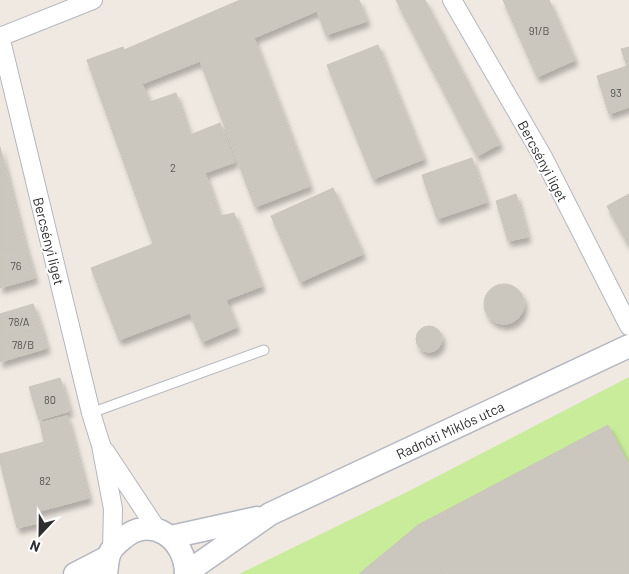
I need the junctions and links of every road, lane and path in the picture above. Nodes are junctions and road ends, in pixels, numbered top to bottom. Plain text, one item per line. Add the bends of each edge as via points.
1 (94, 0) edge
2 (452, 0) edge
3 (0, 37) edge
4 (629, 326) edge
5 (629, 346) edge
6 (264, 350) dead end
7 (91, 413) junction
8 (101, 445) junction
9 (270, 514) junction
10 (165, 534) junction
11 (109, 560) edge
12 (186, 573) edge
13 (75, 574) edge

1 - 3 street
2 - 4 street, Bercsényi liget via 542,157
3 - 7 street, Bercsényi liget
5 - 9 street, Radnóti Miklós utca
6 - 7 lane
7 - 8 street, Bercsényi liget
8 - 10 street, Bercsényi liget
8 - 11 street, Bercsényi liget via 113,509
9 - 10 street, Radnóti Miklós utca via 209,530
9 - 12 street, Radnóti Miklós utca
10 - 11 street, Radnóti Miklós utca via 144,528 131,532
10 - 12 street, Radnóti Miklós utca via 180,548
11 - 13 street, Radnóti Miklós utca

